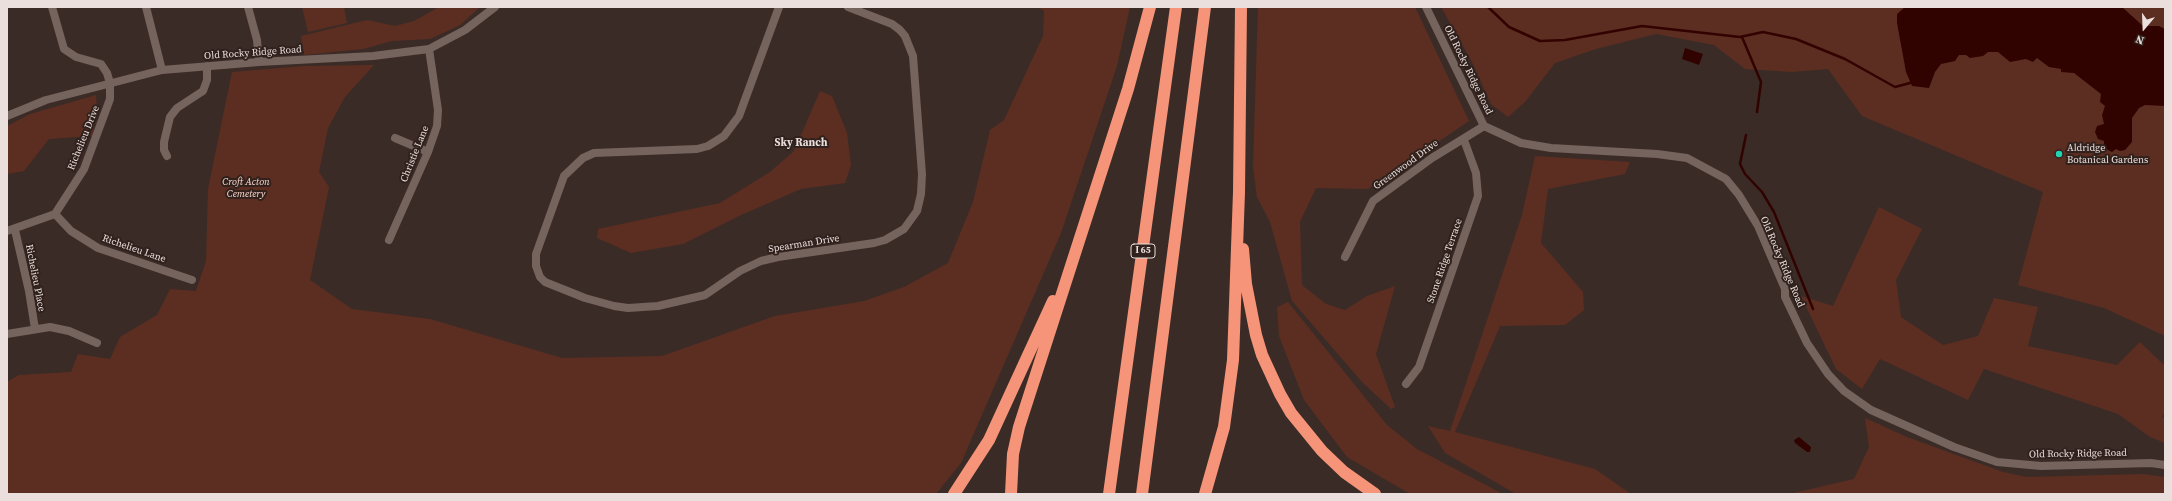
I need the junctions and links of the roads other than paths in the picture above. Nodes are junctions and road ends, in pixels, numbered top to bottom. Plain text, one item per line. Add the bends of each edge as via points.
1 (52, 7) edge
2 (146, 7) edge
3 (248, 7) edge
4 (495, 7) edge
5 (779, 7) edge
6 (848, 7) edge
7 (1150, 7) edge
8 (1176, 7) edge
9 (1204, 7) edge
10 (1241, 7) edge
11 (1426, 7) edge
12 (429, 49) junction
13 (259, 62) junction
14 (207, 66) junction
15 (162, 70) junction
16 (110, 83) junction
17 (7, 116) edge
18 (1484, 126) junction
19 (395, 138) dead end
20 (1464, 140) junction
21 (428, 152) junction
22 (167, 156) dead end
23 (1239, 192) junction
24 (55, 214) junction
25 (11, 231) edge
26 (389, 240) dead end
27 (1345, 257) dead end
28 (1067, 274) junction
29 (192, 280) dead end
30 (35, 329) junction
31 (7, 334) edge
32 (97, 343) dead end
33 (1406, 384) dead end
34 (2165, 465) edge
35 (954, 494) edge
36 (1011, 494) edge
37 (1109, 494) edge
38 (1142, 494) edge
39 (1205, 494) edge
40 (1375, 494) edge

1 - 16 street via 64,49 76,57 101,64
2 - 15 street
3 - 13 street
4 - 12 street, Old Rocky Ridge Road via 465,30
5 - 6 street, Spearman Drive via 739,116 724,136 708,146 697,149 594,153 583,158 564,176 536,254 536,266 545,282 602,303 628,308 658,306 705,295 740,271 761,261 874,243 904,229 917,211 921,194 922,174 913,56 900,30 892,24
7 - 28 highway via 1128,89
8 - 37 highway, I 65
9 - 38 highway
10 - 23 highway
11 - 18 street, Old Rocky Ridge Road
12 - 13 street, Old Rocky Ridge Road via 373,56
12 - 21 street, Christie Lane via 438,118
13 - 14 street, Old Rocky Ridge Road
14 - 15 street, Old Rocky Ridge Road
14 - 22 street via 207,80 203,91 177,108 170,118 164,142
15 - 16 street, Old Rocky Ridge Road
16 - 17 street, Old Rocky Ridge Road via 46,100
16 - 24 street, Richelieu Drive via 107,110 84,169
18 - 20 street, Greenwood Drive
18 - 34 street, Old Rocky Ridge Road via 1521,143 1536,146 1687,158 1726,179 1758,226 1785,289 1785,297 1807,343 1828,374 1844,391 1871,410 1954,447 1997,462 2041,466 2151,463
19 - 21 street
20 - 27 street, Greenwood Drive via 1432,158 1373,201
20 - 33 street, Stone Ridge Terrace via 1476,173 1478,196 1419,367
21 - 26 street, Christie Lane
23 - 39 highway via 1232,360 1224,427
23 - 40 highway via 1249,310 1270,374 1291,413 1312,439 1344,472
24 - 25 street
24 - 29 street, Richelieu Lane via 71,231 98,248
25 - 30 street, Richelieu Place via 29,292
28 - 35 highway via 1040,325 989,440
28 - 36 highway via 1018,427 1013,454
30 - 31 street
30 - 32 street via 60,328

